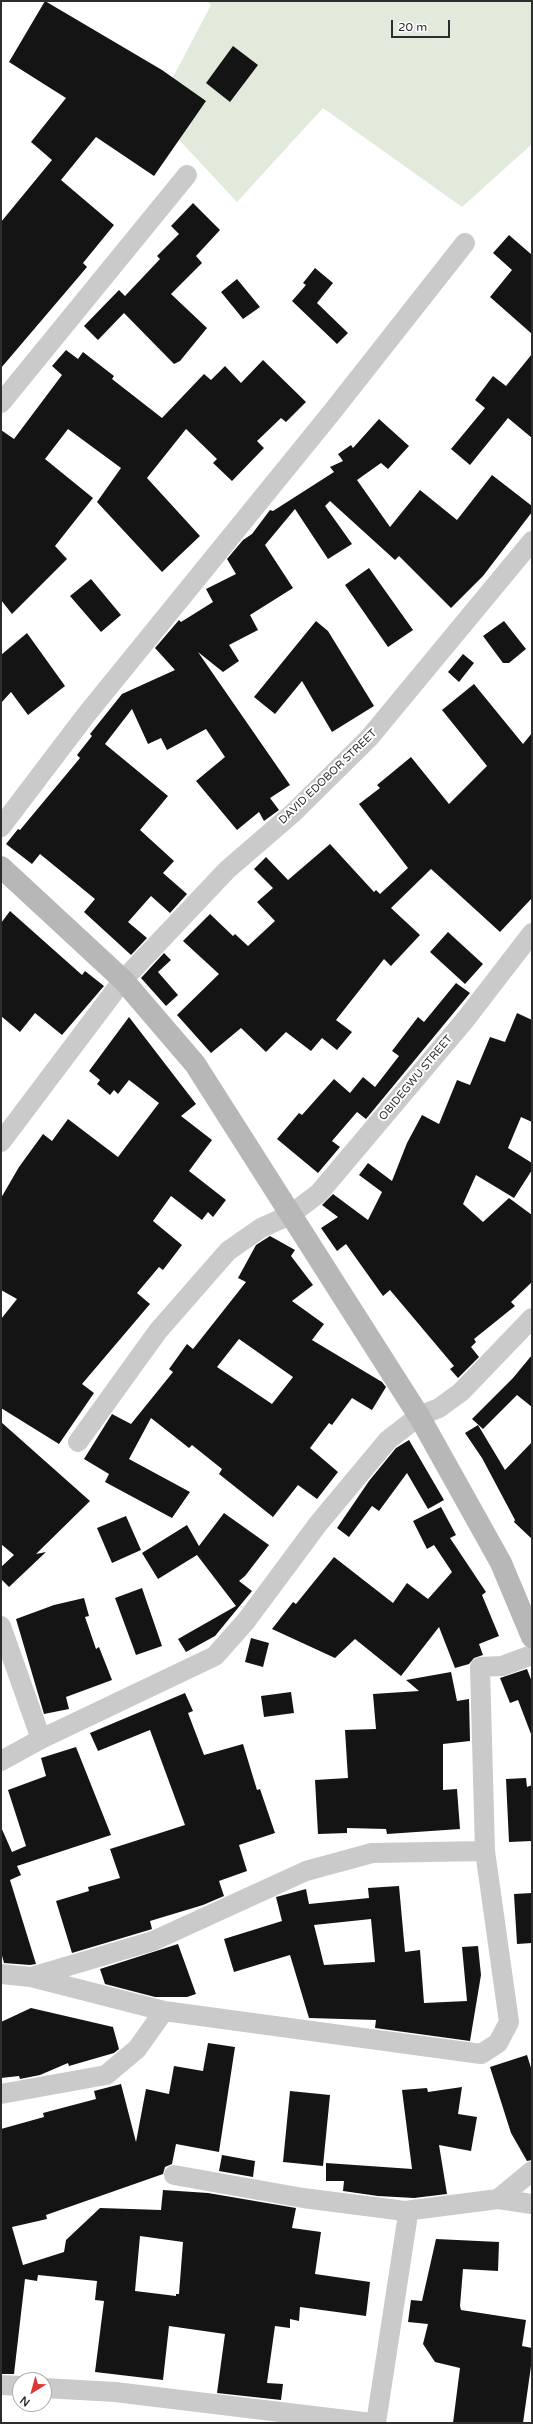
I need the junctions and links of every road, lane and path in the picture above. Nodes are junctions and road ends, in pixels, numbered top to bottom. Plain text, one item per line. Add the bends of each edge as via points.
1 (187, 175) dead end
2 (465, 244) dead end
3 (1, 403) edge
4 (532, 541) edge
5 (1, 827) edge
6 (1, 867) edge
7 (532, 933) edge
8 (123, 980) junction
9 (1, 1142) edge
10 (290, 1215) junction
11 (532, 1318) edge
12 (419, 1416) junction
13 (78, 1442) dead end
14 (1, 1626) edge
15 (532, 1637) edge
16 (532, 1655) edge
17 (41, 1739) junction
18 (1, 1761) edge
19 (485, 1851) junction
20 (1, 1974) edge
21 (31, 1977) junction
22 (164, 2011) junction
23 (1, 2094) edge
24 (532, 2171) edge
25 (174, 2175) dead end
26 (498, 2199) junction
27 (532, 2204) edge
28 (405, 2211) junction
29 (1, 2385) edge
30 (12, 2386) edge
31 (52, 2388) edge
32 (371, 2423) edge
33 (376, 2423) edge

1 - 3 street
2 - 5 street via 86,714
4 - 8 street, DAVID EDOBOR STREET via 369,738 293,813 227,870
6 - 8 street
7 - 10 street, OBIDEGWU STREET via 465,1020 319,1193
8 - 9 street, DAVID EDOBOR STREET
8 - 10 street via 195,1064
10 - 12 street
10 - 13 street, OBIDEGWU STREET via 261,1228 228,1251 158,1330
11 - 12 street via 461,1392 439,1408
12 - 15 street via 501,1563
12 - 17 street via 388,1440 318,1524 246,1621 216,1656
14 - 17 street
16 - 19 street via 502,1666 480,1667
17 - 18 street
19 - 21 street via 372,1853 306,1871 153,1942
19 - 22 street via 509,2022 498,2043 481,2054
20 - 21 street
21 - 22 street
22 - 23 street via 137,2049 106,2074
24 - 26 street
25 - 28 street via 302,2198
26 - 27 street
26 - 28 street
28 - 33 street via 407,2221
29 - 30 street
31 - 32 street via 115,2392

